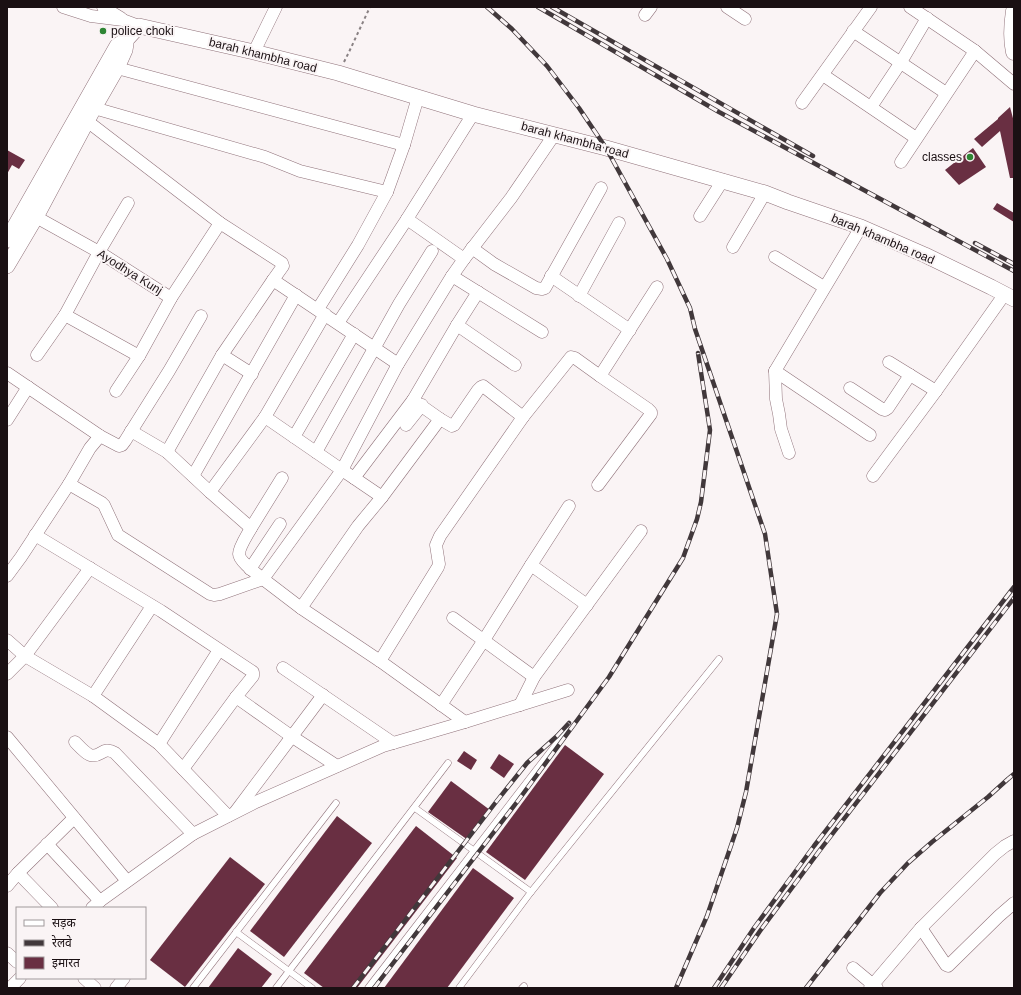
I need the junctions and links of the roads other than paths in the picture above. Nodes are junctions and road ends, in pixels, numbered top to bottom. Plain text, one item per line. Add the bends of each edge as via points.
1 (63, 7) edge
2 (103, 7) edge
3 (276, 7) edge
4 (727, 7) edge
5 (871, 7) edge
6 (910, 7) edge
7 (1014, 11) edge
8 (927, 18) junction
9 (745, 19) dead end
10 (123, 20) junction
11 (139, 26) junction
12 (853, 31) junction
13 (127, 39) junction
14 (975, 50) junction
15 (254, 52) junction
16 (1014, 52) edge
17 (901, 62) junction
18 (117, 68) junction
19 (823, 75) junction
20 (1014, 84) edge
21 (946, 93) junction
22 (418, 97) junction
23 (802, 103) dead end
24 (871, 107) junction
25 (91, 114) junction
26 (473, 114) junction
27 (554, 135) junction
28 (916, 138) junction
29 (404, 146) junction
30 (900, 162) dead end
31 (723, 180) junction
32 (601, 188) dead end
33 (387, 192) junction
34 (765, 193) junction
35 (128, 203) dead end
36 (700, 216) dead end
37 (36, 217) junction
38 (407, 219) junction
39 (619, 223) dead end
40 (220, 224) junction
41 (861, 227) junction
42 (7, 240) edge
43 (733, 247) dead end
44 (472, 248) junction
45 (432, 251) dead end
46 (100, 252) junction
47 (775, 257) dead end
48 (464, 259) junction
49 (7, 266) edge
50 (452, 276) junction
51 (551, 276) junction
52 (273, 280) junction
53 (657, 287) dead end
54 (824, 287) junction
55 (478, 292) junction
56 (296, 295) junction
57 (579, 296) junction
58 (1009, 297) edge
59 (171, 298) junction
60 (322, 312) junction
61 (65, 314) junction
62 (201, 316) dead end
63 (338, 323) junction
64 (457, 325) junction
65 (630, 330) junction
66 (542, 332) dead end
67 (354, 334) junction
68 (374, 347) junction
69 (222, 355) junction
70 (38, 356) dead end
71 (139, 356) junction
72 (889, 362) dead end
73 (398, 364) junction
74 (515, 365) dead end
75 (775, 371) junction
76 (7, 373) edge
77 (252, 374) junction
78 (910, 375) junction
79 (600, 376) junction
80 (28, 387) junction
81 (850, 388) dead end
82 (116, 391) dead end
83 (936, 391) junction
84 (417, 403) junction
85 (523, 416) junction
86 (265, 417) junction
87 (440, 419) junction
88 (7, 420) edge
89 (406, 426) dead end
90 (131, 431) junction
91 (870, 435) dead end
92 (100, 436) junction
93 (294, 437) junction
94 (167, 452) junction
95 (316, 452) junction
96 (789, 453) dead end
97 (342, 470) junction
98 (193, 476) junction
99 (873, 476) dead end
100 (282, 478) dead end
101 (354, 478) junction
102 (69, 484) junction
103 (598, 485) dead end
104 (210, 492) junction
105 (382, 497) junction
106 (569, 506) dead end
107 (280, 524) dead end
108 (251, 528) junction
109 (641, 531) dead end
110 (34, 535) junction
111 (531, 564) junction
112 (90, 568) junction
113 (250, 568) junction
114 (7, 576) edge
115 (262, 579) junction
116 (587, 605) junction
117 (152, 606) junction
118 (301, 608) junction
119 (453, 618) dead end
120 (7, 640) edge
121 (484, 640) junction
122 (219, 650) junction
123 (25, 656) junction
124 (719, 659) dead end
125 (380, 661) junction
126 (283, 668) dead end
127 (7, 674) edge
128 (534, 677) junction
129 (568, 690) dead end
130 (323, 695) junction
131 (93, 696) junction
132 (236, 697) junction
133 (441, 705) junction
134 (520, 705) junction
135 (465, 722) junction
136 (567, 730) dead end
137 (291, 736) junction
138 (7, 737) edge
139 (75, 742) dead end
140 (393, 743) junction
141 (159, 744) junction
142 (448, 763) dead end
143 (336, 766) junction
144 (182, 768) junction
145 (336, 803) dead end
146 (414, 808) junction
147 (231, 815) junction
148 (74, 818) junction
149 (193, 834) junction
150 (1014, 841) edge
151 (47, 844) junction
152 (474, 850) junction
153 (18, 873) junction
154 (127, 882) junction
155 (7, 886) edge
156 (531, 892) junction
157 (1014, 903) edge
158 (96, 905) edge
159 (51, 907) edge
160 (921, 928) junction
161 (236, 932) junction
162 (7, 953) edge
163 (16, 961) edge
164 (852, 968) dead end
165 (289, 971) junction
166 (19, 979) edge
167 (86, 979) edge
168 (123, 979) edge
169 (96, 985) edge
170 (873, 987) edge
171 (10, 988) edge
172 (116, 988) edge
173 (193, 988) edge
174 (276, 988) edge
175 (312, 988) edge
176 (368, 988) edge
177 (460, 988) edge

1 - 10 street, barah khambha road via 91,16
2 - 10 street, barah khambha road
3 - 15 street
4 - 9 street
5 - 12 street
6 - 8 street
7 - 16 main road
8 - 14 street
8 - 17 street
10 - 11 street, barah khambha road
11 - 13 street
11 - 15 street, barah khambha road
12 - 17 street
12 - 19 street
13 - 18 street
13 - 42 street via 117,46
14 - 20 street
14 - 21 street
15 - 22 street, barah khambha road
17 - 21 street
17 - 24 street
18 - 25 street
18 - 29 street
19 - 23 street
19 - 24 street
21 - 28 street
22 - 26 street, barah khambha road
22 - 29 street
24 - 28 street
25 - 33 street via 265,157 300,171
25 - 37 street
25 - 40 street
26 - 27 street, barah khambha road
26 - 38 street
27 - 31 street, barah khambha road
27 - 44 street via 511,198
28 - 30 street
29 - 33 street
31 - 34 street, barah khambha road
31 - 36 street
32 - 51 street
33 - 60 street
34 - 41 street, barah khambha road
34 - 43 street
35 - 46 street
37 - 46 street, Ayodhya Kunj
37 - 49 street
38 - 48 street
38 - 63 street
39 - 57 street
40 - 52 street via 282,263 283,266
40 - 59 street
41 - 54 street
41 - 58 street, barah khambha road via 925,255
44 - 48 street
44 - 51 street via 494,264 539,289 545,288
45 - 68 street
46 - 59 street, Ayodhya Kunj
46 - 61 street
47 - 54 street
48 - 50 street
50 - 55 street
50 - 73 street
51 - 57 street
52 - 56 street
52 - 69 street
53 - 65 street
54 - 75 street
55 - 64 street
55 - 66 street
56 - 60 street
56 - 77 street
57 - 65 street
58 - 83 street
59 - 71 street, Ayodhya Kunj
60 - 63 street
60 - 86 street
61 - 70 street
61 - 71 street
62 - 90 street
63 - 67 street
64 - 74 street
64 - 84 street
65 - 79 street
67 - 68 street
67 - 93 street
68 - 73 street
68 - 95 street
69 - 77 street
69 - 94 street
71 - 82 street, Ayodhya Kunj
72 - 78 street
73 - 97 street
75 - 91 street
75 - 96 street via 781,429
76 - 80 street
77 - 98 street
78 - 81 street via 885,410
78 - 83 street
79 - 85 street via 571,357
79 - 103 street via 651,412 650,417
80 - 88 street
80 - 92 street
83 - 99 street
84 - 87 street
84 - 89 street
84 - 101 street
85 - 87 street via 483,386 454,425
85 - 125 street via 440,536 436,545 438,567
86 - 93 street
86 - 104 street
87 - 105 street
90 - 92 street via 119,446
90 - 94 street
92 - 102 street
93 - 95 street
94 - 98 street
95 - 97 street
97 - 101 street
97 - 115 street
98 - 104 street
100 - 108 street
101 - 105 street
102 - 110 street
102 - 115 street via 104,505 118,535 210,594 220,594
104 - 108 street
105 - 118 street via 358,526
106 - 111 street
107 - 113 street
108 - 113 street via 239,553 240,558
109 - 116 street
110 - 112 street
110 - 114 street
111 - 116 street
111 - 121 street
112 - 117 street
112 - 123 street
113 - 115 street
115 - 118 street
116 - 128 street
117 - 122 street
117 - 131 street
118 - 125 street
119 - 121 street
120 - 123 street
121 - 128 street
121 - 133 street
122 - 132 street via 253,672 253,676
122 - 141 street
123 - 127 street
123 - 131 street
124 - 156 lane
125 - 133 street
126 - 130 street
128 - 134 street
129 - 134 street
130 - 137 street
130 - 140 street
131 - 141 street
132 - 137 street
132 - 144 street
133 - 135 street
134 - 135 street
135 - 140 street
136 - 152 lane
137 - 143 street
137 - 147 street
138 - 148 street
139 - 149 street via 92,756 107,750 115,753
140 - 143 street
141 - 144 street
142 - 146 lane
143 - 147 street
144 - 147 street
145 - 161 lane
146 - 152 lane
146 - 165 lane
147 - 149 street
148 - 151 street
148 - 154 street
149 - 154 street
150 - 160 street via 995,854
151 - 153 street
151 - 158 street
152 - 156 lane
152 - 176 lane
153 - 155 street
153 - 159 street
154 - 158 street
156 - 177 lane
157 - 160 street via 948,966
160 - 170 street
161 - 165 lane
161 - 173 lane
162 - 163 street
164 - 170 street
165 - 174 lane
165 - 175 lane
166 - 171 street
167 - 169 street
168 - 172 street

